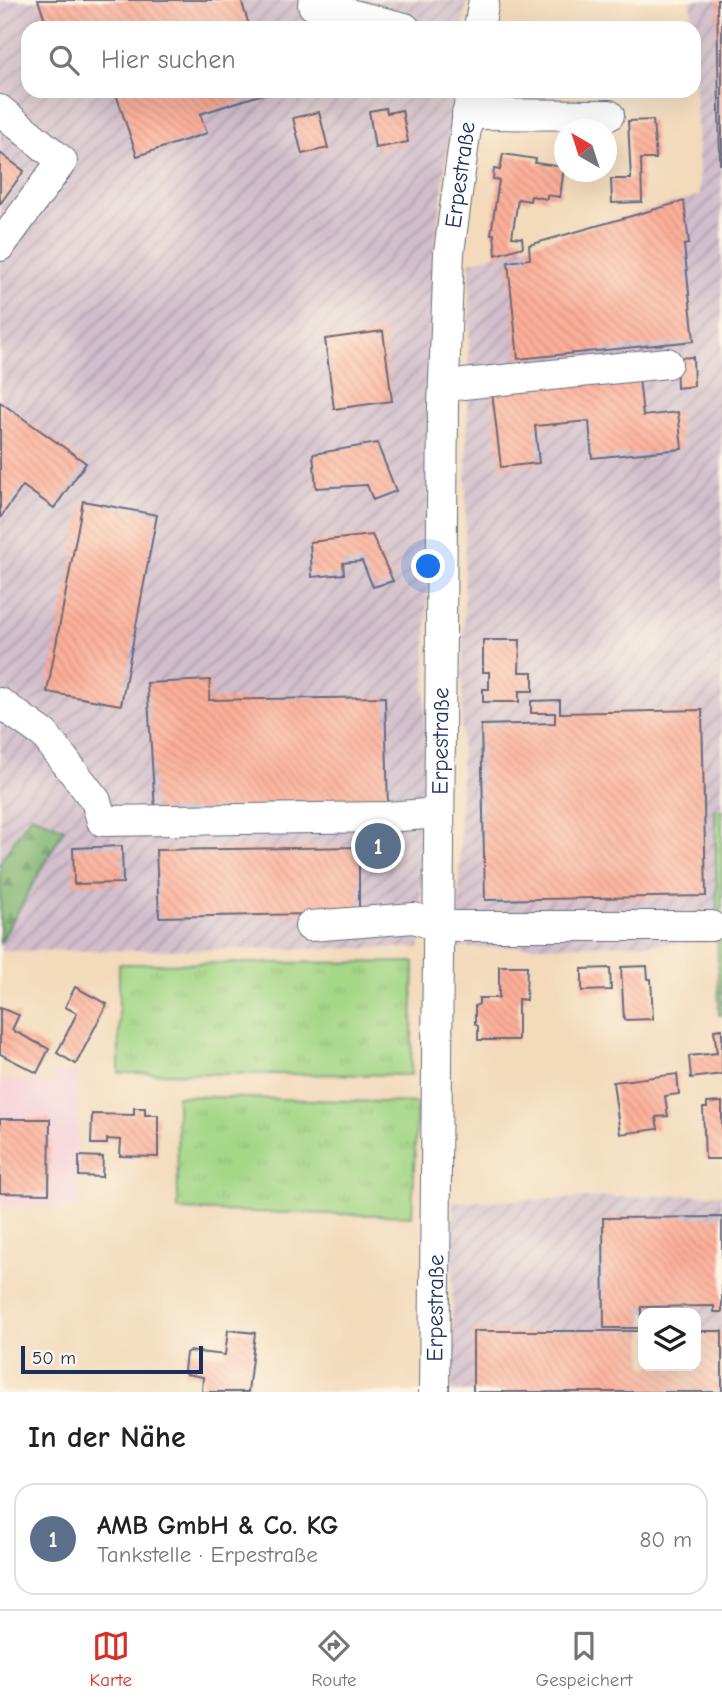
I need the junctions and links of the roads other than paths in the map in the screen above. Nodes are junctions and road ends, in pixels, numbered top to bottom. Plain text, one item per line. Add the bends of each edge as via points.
1 (484, 0) edge
2 (313, 5) dead end
3 (377, 21) edge
4 (481, 21) edge
5 (469, 103) edge
6 (0, 110) edge
7 (608, 115) dead end
8 (0, 246) edge
9 (667, 363) dead end
10 (444, 386) junction
11 (0, 703) edge
12 (439, 813) junction
13 (310, 926) dead end
14 (437, 926) junction
15 (711, 926) dead end
16 (434, 1392) edge

1 - 4 street
2 - 3 street
5 - 7 street
5 - 10 street, Erpestraße via 449,252
6 - 8 street via 62,161
9 - 10 street
10 - 12 street, Erpestraße
11 - 12 street via 44,734 96,801 102,821
12 - 14 street, Erpestraße
13 - 14 street via 414,918
14 - 15 street
14 - 16 street, Erpestraße

